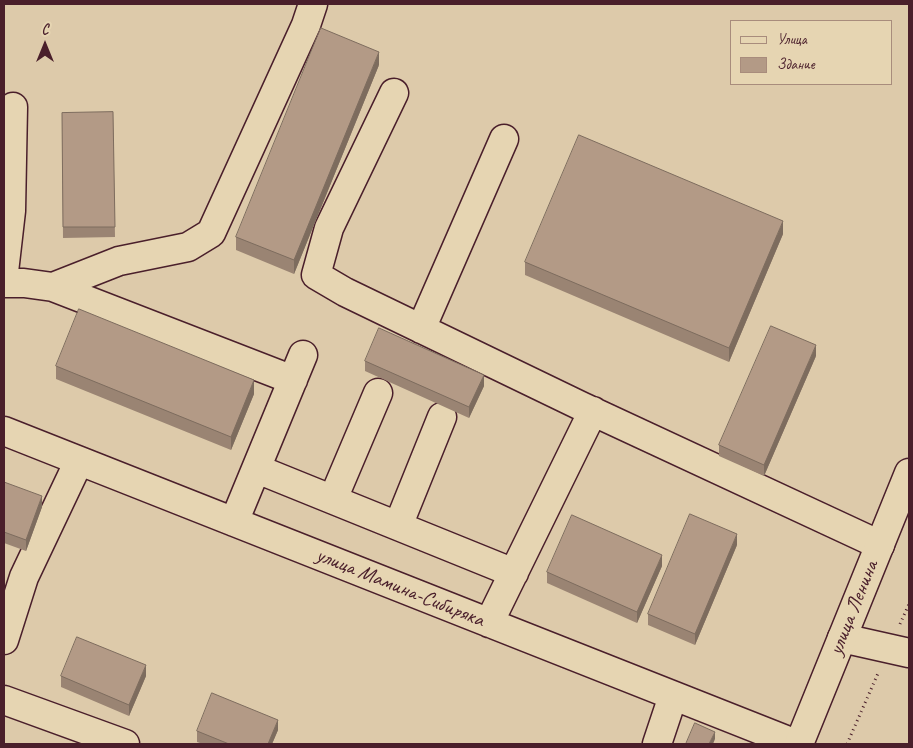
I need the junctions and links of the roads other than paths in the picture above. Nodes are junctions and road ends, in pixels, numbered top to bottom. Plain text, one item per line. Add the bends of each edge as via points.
1 (314, 4) edge
2 (394, 93) dead end
3 (13, 107) dead end
4 (504, 139) dead end
5 (4, 272) edge
6 (4, 283) edge
7 (53, 287) junction
8 (421, 329) junction
9 (303, 355) dead end
10 (293, 380) junction
11 (378, 393) dead end
12 (593, 411) junction
13 (442, 417) dead end
14 (4, 431) edge
15 (79, 461) junction
16 (257, 469) junction
17 (909, 473) edge
18 (333, 500) junction
19 (234, 522) junction
20 (398, 526) junction
21 (880, 545) junction
22 (514, 572) junction
23 (14, 573) edge
24 (6, 623) edge
25 (489, 623) junction
26 (842, 638) junction
27 (909, 653) edge
28 (674, 696) junction
29 (4, 700) edge
30 (125, 744) edge
31 (657, 744) edge
32 (797, 744) edge

1 - 7 main road via 211,233 188,247 119,261
2 - 8 main road via 329,228 316,275
3 - 5 main road via 11,211
4 - 8 main road
6 - 7 main road
7 - 10 main road
8 - 12 main road
9 - 10 main road
10 - 16 main road
11 - 18 main road
12 - 21 main road
12 - 22 main road
13 - 20 main road
14 - 15 main road, улица Мамина-Сибиряка
15 - 19 main road, улица Мамина-Сибиряка
15 - 23 main road
16 - 18 main road
16 - 19 main road
17 - 21 main road, улица Ленина
18 - 20 main road
19 - 25 main road, улица Мамина-Сибиряка
20 - 22 main road
21 - 26 main road, улица Ленина
22 - 25 main road
23 - 24 main road
25 - 28 main road, улица Мамина-Сибиряка
26 - 27 main road
26 - 32 main road, улица Ленина
28 - 31 main road
28 - 32 main road, улица Мамина-Сибиряка
29 - 30 main road

